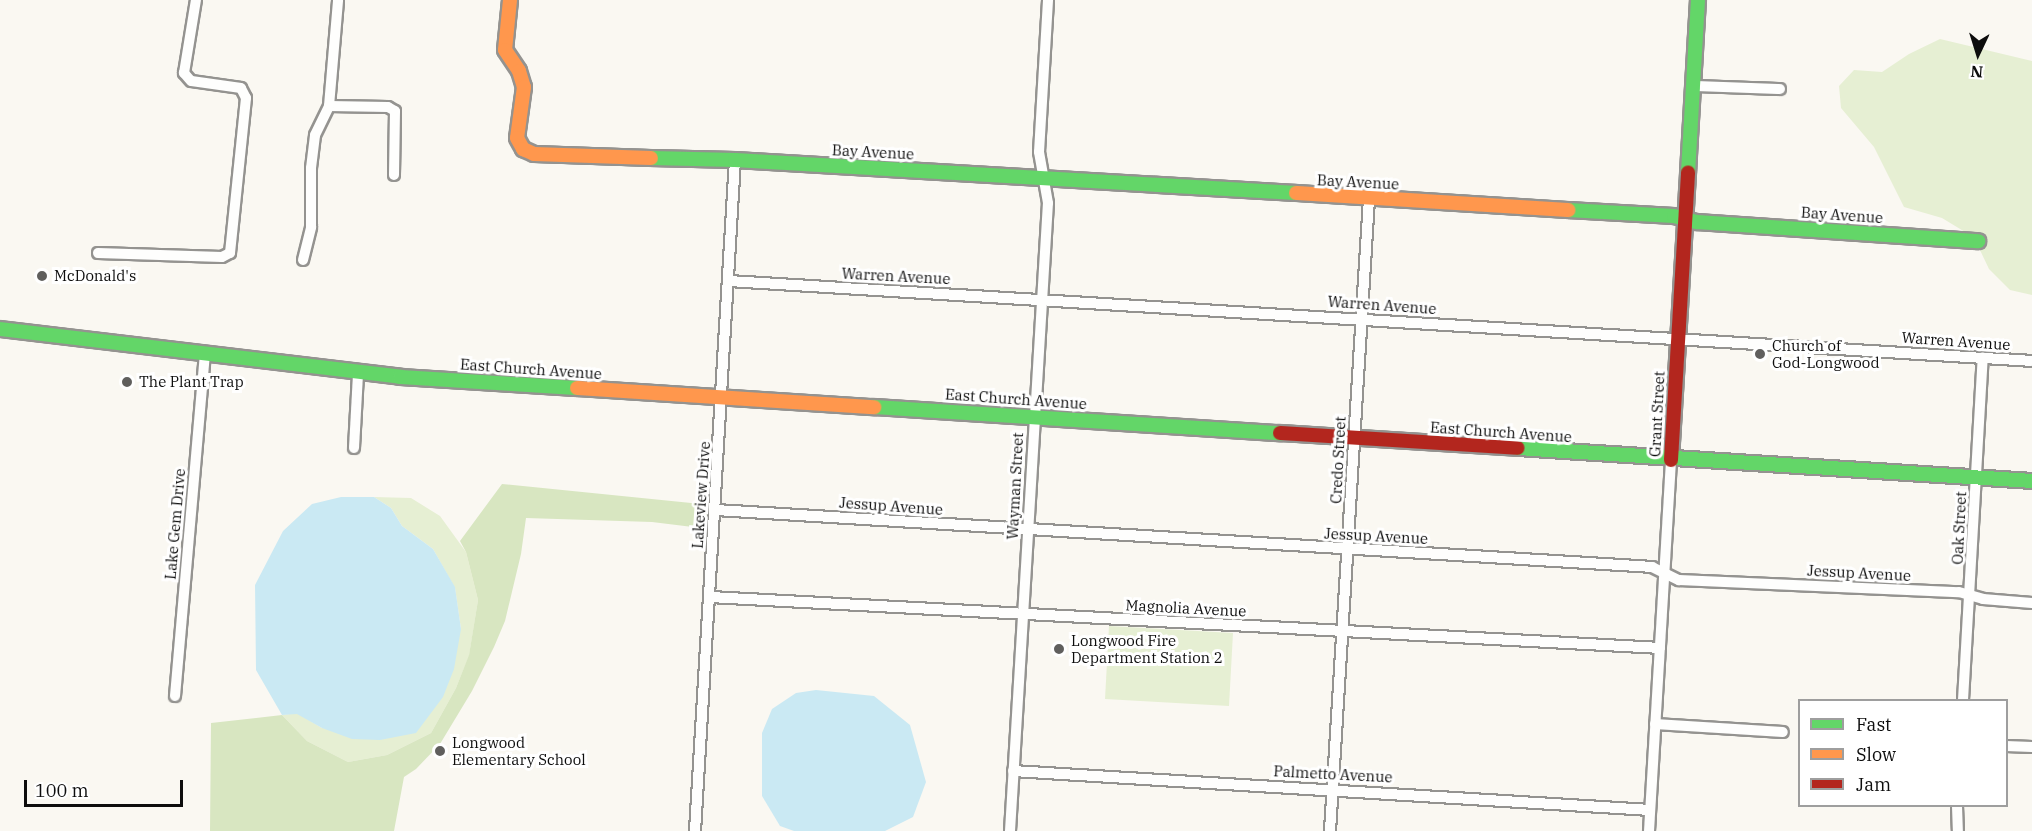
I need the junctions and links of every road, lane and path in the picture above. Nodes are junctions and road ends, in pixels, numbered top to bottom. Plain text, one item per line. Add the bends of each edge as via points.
1 (196, 0) edge
2 (338, 0) edge
3 (510, 0) edge
4 (1048, 0) edge
5 (1698, 0) edge
6 (1694, 86) junction
7 (1780, 89) dead end
8 (330, 106) junction
9 (735, 160) junction
10 (394, 175) dead end
11 (1042, 179) junction
12 (1369, 199) junction
13 (1685, 219) junction
14 (1978, 241) dead end
15 (98, 253) dead end
16 (303, 260) dead end
17 (729, 281) junction
18 (1042, 300) junction
19 (1360, 319) junction
20 (0, 328) edge
21 (1678, 339) junction
22 (205, 354) junction
23 (1983, 358) junction
24 (2032, 361) edge
25 (358, 373) junction
26 (722, 399) junction
27 (1034, 416) junction
28 (1354, 439) junction
29 (354, 448) dead end
30 (1671, 460) junction
31 (1976, 478) junction
32 (2032, 481) edge
33 (716, 510) junction
34 (1028, 530) junction
35 (1348, 549) junction
36 (1664, 573) junction
37 (1970, 596) junction
38 (710, 597) junction
39 (2032, 603) edge
40 (1022, 614) junction
41 (1342, 633) junction
42 (1660, 648) junction
43 (175, 696) dead end
44 (1963, 699) edge
45 (1655, 724) junction
46 (1783, 732) dead end
47 (2008, 746) edge
48 (2032, 747) edge
49 (1014, 771) junction
50 (1333, 789) junction
51 (1957, 807) edge
52 (1650, 810) junction
53 (695, 831) edge
54 (1010, 831) edge
55 (1330, 831) edge
56 (1649, 831) edge
57 (1958, 831) edge

1 - 15 street via 184,73 191,81 241,88 246,98 230,254 222,257
2 - 8 street
3 - 9 street, Bay Avenue via 506,50 524,87 517,138 523,149 534,154
4 - 11 street, Wayman Street via 1039,152
5 - 6 street, Grant Street
6 - 7 street
6 - 13 street, Grant Street
8 - 10 street via 388,107 395,111
8 - 16 street via 315,135 311,227
9 - 11 street, Bay Avenue
9 - 17 street, Lakeview Drive
11 - 12 street, Bay Avenue
11 - 18 street, Wayman Street via 1048,203
12 - 13 street, Bay Avenue
12 - 19 street, Credo Street
13 - 14 street, Bay Avenue
13 - 21 street, Grant Street
17 - 18 street, Warren Avenue
17 - 26 street, Lakeview Drive
18 - 19 street, Warren Avenue
18 - 27 street, Wayman Street
19 - 21 street, Warren Avenue
19 - 28 street, Credo Street
20 - 22 street, East Church Avenue
21 - 23 street, Warren Avenue
21 - 30 street, Grant Street
22 - 25 street, East Church Avenue
22 - 43 street, Lake Gem Drive
23 - 24 street, Warren Avenue
23 - 31 street, Oak Street
25 - 26 street, East Church Avenue
25 - 29 street
26 - 27 street, East Church Avenue
26 - 33 street, Lakeview Drive
27 - 28 street, East Church Avenue
27 - 34 street, Wayman Street
28 - 30 street, East Church Avenue
28 - 35 street, Credo Street
30 - 31 street, East Church Avenue
30 - 36 street, Grant Street
31 - 32 street, East Church Avenue
31 - 37 street, Oak Street
33 - 34 street, Jessup Avenue
33 - 38 street, Lakeview Drive
34 - 35 street, Jessup Avenue
34 - 40 street, Wayman Street
35 - 36 street, Jessup Avenue via 1652,567
35 - 41 street, Credo Street
36 - 37 street, Jessup Avenue via 1679,580 1959,592
36 - 42 street, Grant Street
37 - 39 street, Jessup Avenue
37 - 44 street, Oak Street
38 - 40 street, Magnolia Avenue
38 - 53 street, Lakeview Drive
40 - 41 street, Magnolia Avenue
40 - 49 street, Wayman Street
41 - 42 street, Magnolia Avenue
41 - 50 street, Credo Street
42 - 45 street, Grant Street
45 - 46 street
45 - 52 street, Grant Street
47 - 48 street
49 - 50 street, Palmetto Avenue
49 - 54 street, Wayman Street
50 - 52 street, Palmetto Avenue
50 - 55 street, Credo Street
51 - 57 street
52 - 56 street, Grant Street

